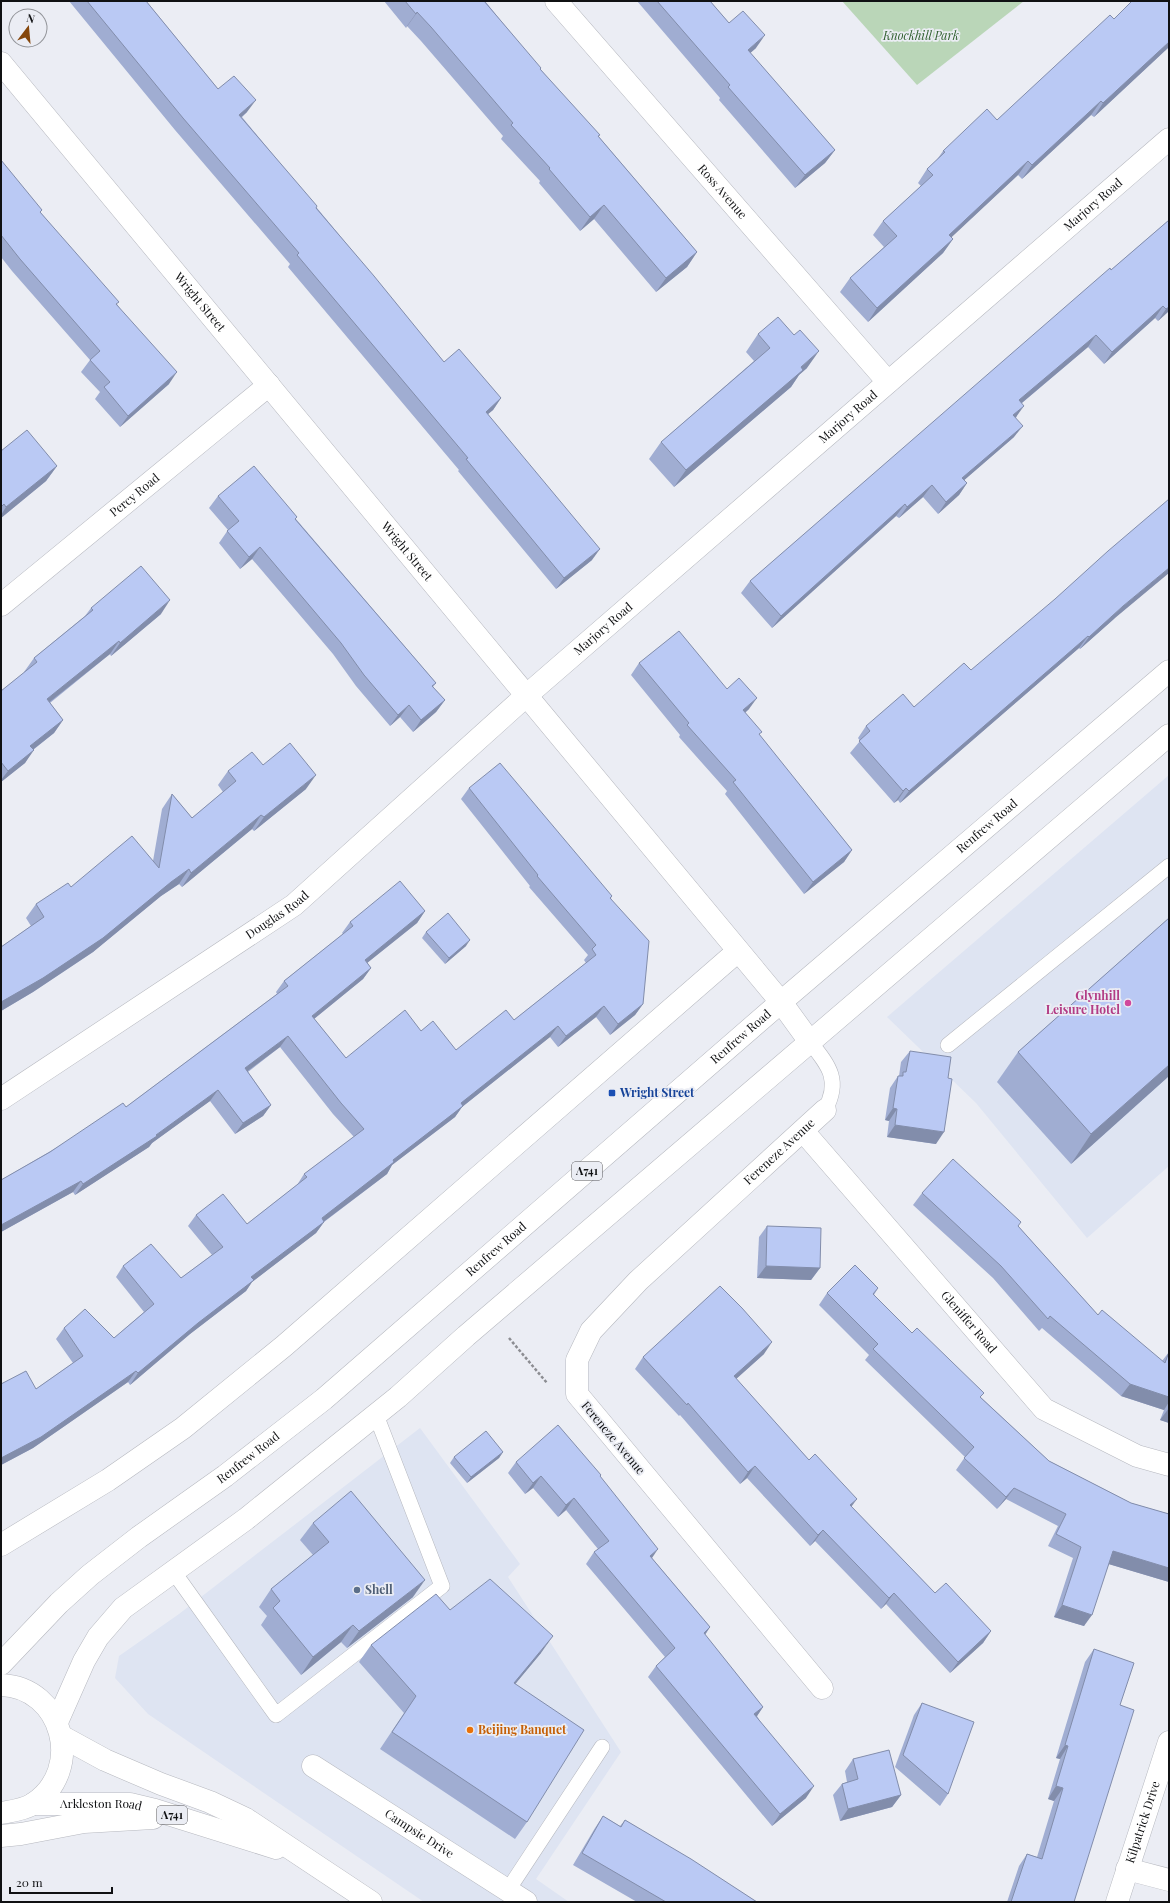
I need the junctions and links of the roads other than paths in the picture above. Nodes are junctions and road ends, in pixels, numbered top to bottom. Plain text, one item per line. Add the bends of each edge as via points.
1 (556, 1) edge
2 (5, 77) edge
3 (1169, 139) edge
4 (888, 382) junction
5 (269, 385) junction
6 (1, 606) edge
7 (1169, 671) edge
8 (527, 695) junction
9 (1169, 735) edge
10 (1169, 866) edge
11 (738, 951) junction
12 (781, 1002) junction
13 (810, 1042) junction
14 (948, 1045) dead end
15 (1, 1099) edge
16 (825, 1110) joint
17 (803, 1131) junction
18 (376, 1415) junction
19 (1169, 1466) edge
20 (1, 1544) edge
21 (173, 1571) junction
22 (1, 1664) edge
23 (1, 1685) edge
24 (822, 1688) dead end
25 (59, 1729) junction
26 (1169, 1742) edge
27 (602, 1747) dead end
28 (313, 1766) dead end
29 (33, 1804) junction
30 (1, 1813) edge
31 (202, 1824) junction
32 (1, 1836) edge
33 (306, 1858) junction
34 (1127, 1869) junction
35 (1169, 1880) edge
36 (508, 1890) junction
37 (371, 1902) edge
38 (526, 1902) edge
39 (1117, 1902) edge

1 - 4 street, Ross Avenue
2 - 5 street, Wright Street
3 - 4 street, Marjory Road
4 - 8 street, Marjory Road
5 - 6 street, Percy Road
5 - 8 street, Wright Street
7 - 12 street, Renfrew Road / A741
8 - 11 street, Wright Street
8 - 15 street, Douglas Road via 294,905
9 - 13 street
10 - 14 lane
11 - 12 street, Wright Street
11 - 20 street via 284,1346 183,1428 108,1480
12 - 13 street, Wright Street
12 - 22 street, Renfrew Road / A741 via 324,1399 225,1476 90,1575 59,1603
13 - 16 lane via 828,1065 834,1083 832,1097
13 - 18 street
16 - 17 street, Fereneze Avenue
17 - 19 street, Gleniffer Road via 1044,1409 1136,1456
17 - 24 street, Fereneze Avenue via 638,1281 590,1331 577,1360 577,1394
18 - 21 street via 246,1519
18 - 21 lane via 442,1586 276,1715
21 - 25 street via 123,1608 98,1637 84,1661
23 - 25 street via 23,1690 37,1698 48,1709
25 - 29 street via 63,1755 58,1774 48,1791
25 - 33 street, Arkleston Road / A741 via 105,1760 246,1819
26 - 34 street, Kilpatrick Drive
27 - 36 lane
28 - 36 street, Campsie Drive
29 - 30 street via 17,1811
29 - 31 street, Arkleston Road / A741 via 130,1804
31 - 32 street, A741 via 153,1818 118,1819
31 - 33 street, Arkleston Road / A741
33 - 37 street, Arkleston Road / A741
34 - 35 street
34 - 39 street, Kilpatrick Drive
36 - 38 street, Campsie Drive

